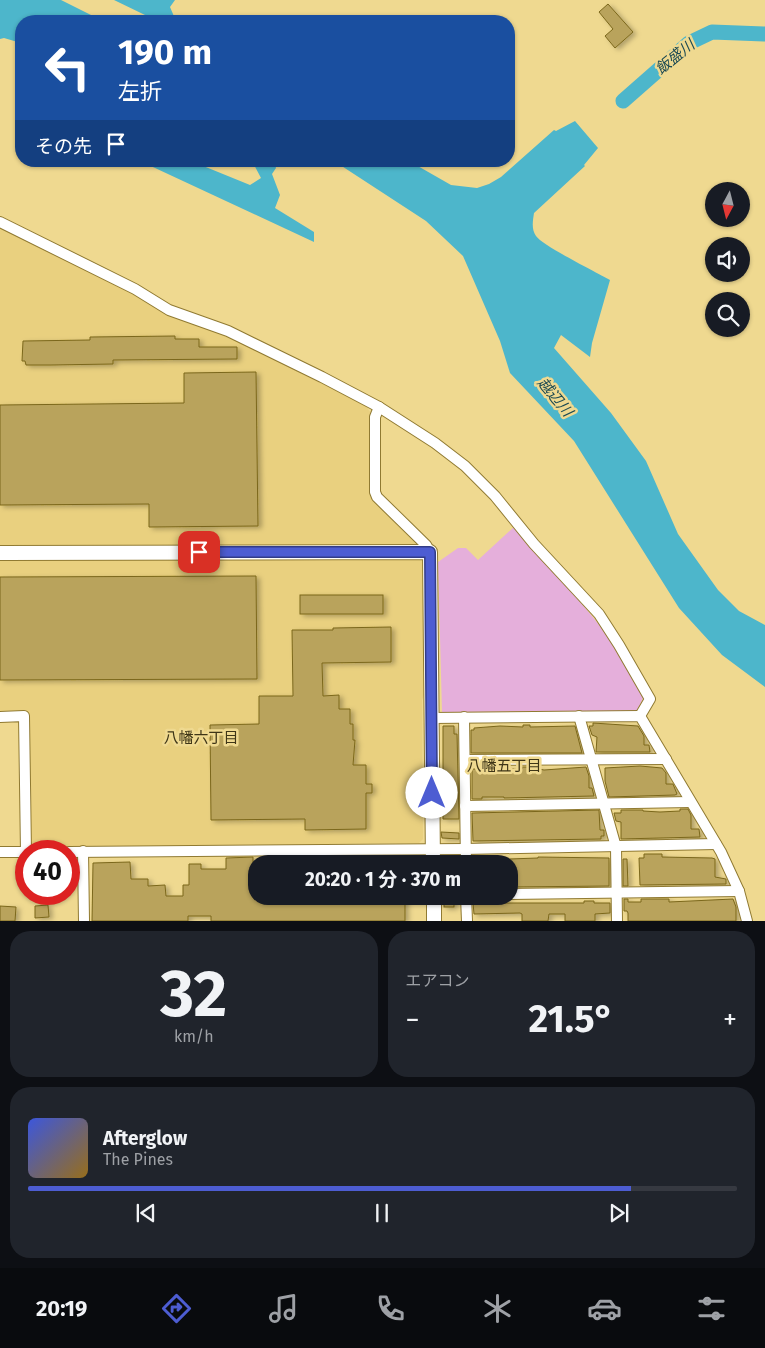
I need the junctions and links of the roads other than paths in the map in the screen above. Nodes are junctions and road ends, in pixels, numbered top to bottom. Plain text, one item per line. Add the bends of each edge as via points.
1 (0, 222) edge
2 (379, 407) junction
3 (430, 552) junction
4 (0, 553) edge
5 (579, 716) junction
6 (640, 716) junction
7 (0, 717) edge
8 (464, 717) junction
9 (432, 718) junction
10 (465, 760) junction
11 (592, 760) junction
12 (666, 760) junction
13 (690, 802) junction
14 (605, 804) junction
15 (465, 806) junction
16 (26, 840) edge
17 (716, 844) junction
18 (616, 848) junction
19 (433, 849) junction
20 (466, 849) junction
21 (80, 851) edge
22 (83, 851) junction
23 (0, 852) edge
24 (15, 852) edge
25 (433, 855) edge
26 (466, 855) edge
27 (739, 891) junction
28 (616, 892) junction
29 (518, 894) edge
30 (434, 905) edge
31 (466, 905) edge
32 (84, 920) edge
33 (434, 920) edge
34 (467, 920) edge
35 (617, 920) edge
36 (747, 920) edge

1 - 2 street via 135,289 169,310 228,330
2 - 3 street via 374,417 375,492
2 - 6 street via 435,443 478,478 599,614 650,699
3 - 4 street
3 - 9 street
5 - 6 street
5 - 8 street
5 - 11 street
6 - 12 street
7 - 16 street via 24,716
8 - 9 street
8 - 10 street
9 - 19 street
10 - 11 street
10 - 15 street
11 - 12 street
11 - 14 street
12 - 13 street
13 - 14 street
13 - 17 street
14 - 15 street
14 - 18 street
15 - 20 street
17 - 18 street
17 - 27 street
18 - 20 street
18 - 28 street
19 - 20 street
19 - 22 street
19 - 25 street
20 - 26 street
21 - 22 street
22 - 32 street
23 - 24 street
27 - 28 street
27 - 36 street
28 - 29 street
28 - 35 street
30 - 33 street
31 - 34 street

